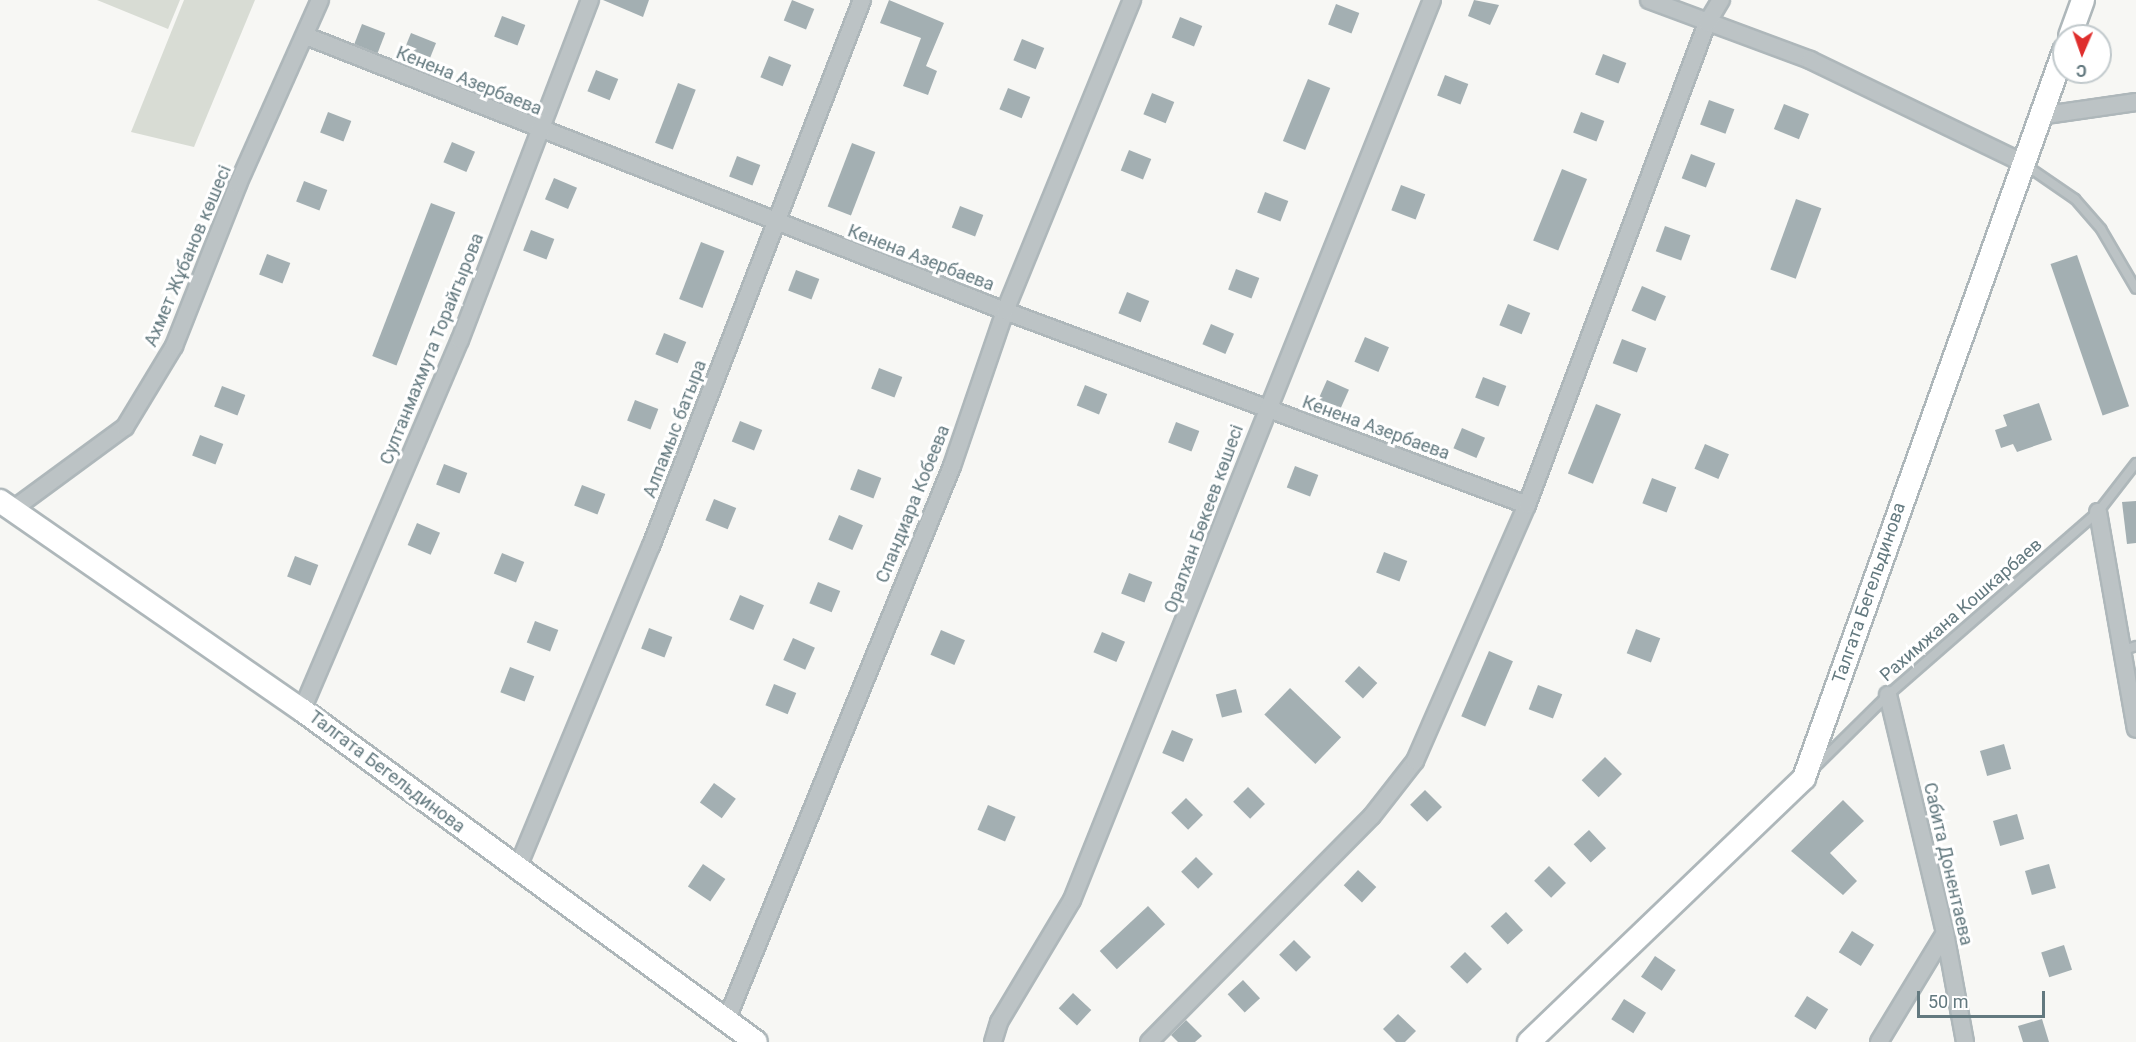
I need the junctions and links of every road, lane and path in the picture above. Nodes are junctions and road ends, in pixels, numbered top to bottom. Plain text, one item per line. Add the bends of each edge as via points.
1 (321, 0) edge
2 (590, 0) edge
3 (862, 0) edge
4 (1132, 0) edge
5 (1432, 0) edge
6 (1649, 0) edge
7 (1721, 0) edge
8 (2083, 0) edge
9 (1707, 23) junction
10 (2074, 24) edge
11 (306, 36) junction
12 (2052, 82) edge
13 (2136, 102) edge
14 (2039, 116) junction
15 (540, 130) junction
16 (2020, 162) junction
17 (774, 223) junction
18 (2136, 289) edge
19 (1005, 311) junction
20 (1265, 408) junction
21 (2136, 463) edge
22 (1527, 505) junction
23 (6, 506) edge
24 (2098, 512) junction
25 (2128, 649) edge
26 (1888, 696) junction
27 (302, 710) junction
28 (2136, 729) edge
29 (1804, 778) junction
30 (517, 869) junction
31 (1946, 933) junction
32 (726, 1021) junction
33 (756, 1042) edge
34 (993, 1042) edge
35 (1149, 1042) edge
36 (1529, 1042) edge
37 (1879, 1042) edge
38 (1965, 1042) edge

1 - 11 street, Ахмет Жұбанов көшесі
2 - 15 street, Султанмахмута Торайгырова
3 - 17 street, Алпамыс батыра
4 - 19 street, Спандиара Кобеева
5 - 20 street, Оралхан Бөкеев көшесі
6 - 9 street
7 - 9 street
8 - 10 street
9 - 16 street via 1810,60
9 - 22 street
11 - 15 street, Кенена Азербаева
11 - 23 street, Ахмет Жұбанов көшесі via 238,184 174,346 125,427
12 - 14 street, Талгата Бегельдинова
13 - 14 street
14 - 16 street, Талгата Бегельдинова
15 - 17 street, Кенена Азербаева
15 - 27 street, Султанмахмута Торайгырова via 460,340
16 - 18 lane via 2075,199 2101,229
16 - 29 street, Талгата Бегельдинова
17 - 19 street, Кенена Азербаева
17 - 30 street, Алпамыс батыра via 651,546
19 - 20 street, Кенена Азербаева
19 - 32 street, Спандиара Кобеева via 952,466
20 - 22 street, Кенена Азербаева
20 - 34 street, Оралхан Бөкеев көшесі via 1216,552 1072,900 999,1022
21 - 24 lane, Рахимжана Кошкарбаев
22 - 35 street via 1415,761 1372,816
23 - 27 street, Талгата Бегельдинова
24 - 25 street
24 - 26 lane, Рахимжана Кошкарбаев
25 - 28 street
26 - 29 lane, Рахимжана Кошкарбаев
26 - 31 street, Сабита Донентаева
27 - 30 street, Талгата Бегельдинова
29 - 36 street, Талгата Бегельдинова
30 - 32 street, Талгата Бегельдинова
31 - 37 street
31 - 38 street, Сабита Донентаева
32 - 33 street, Талгата Бегельдинова

